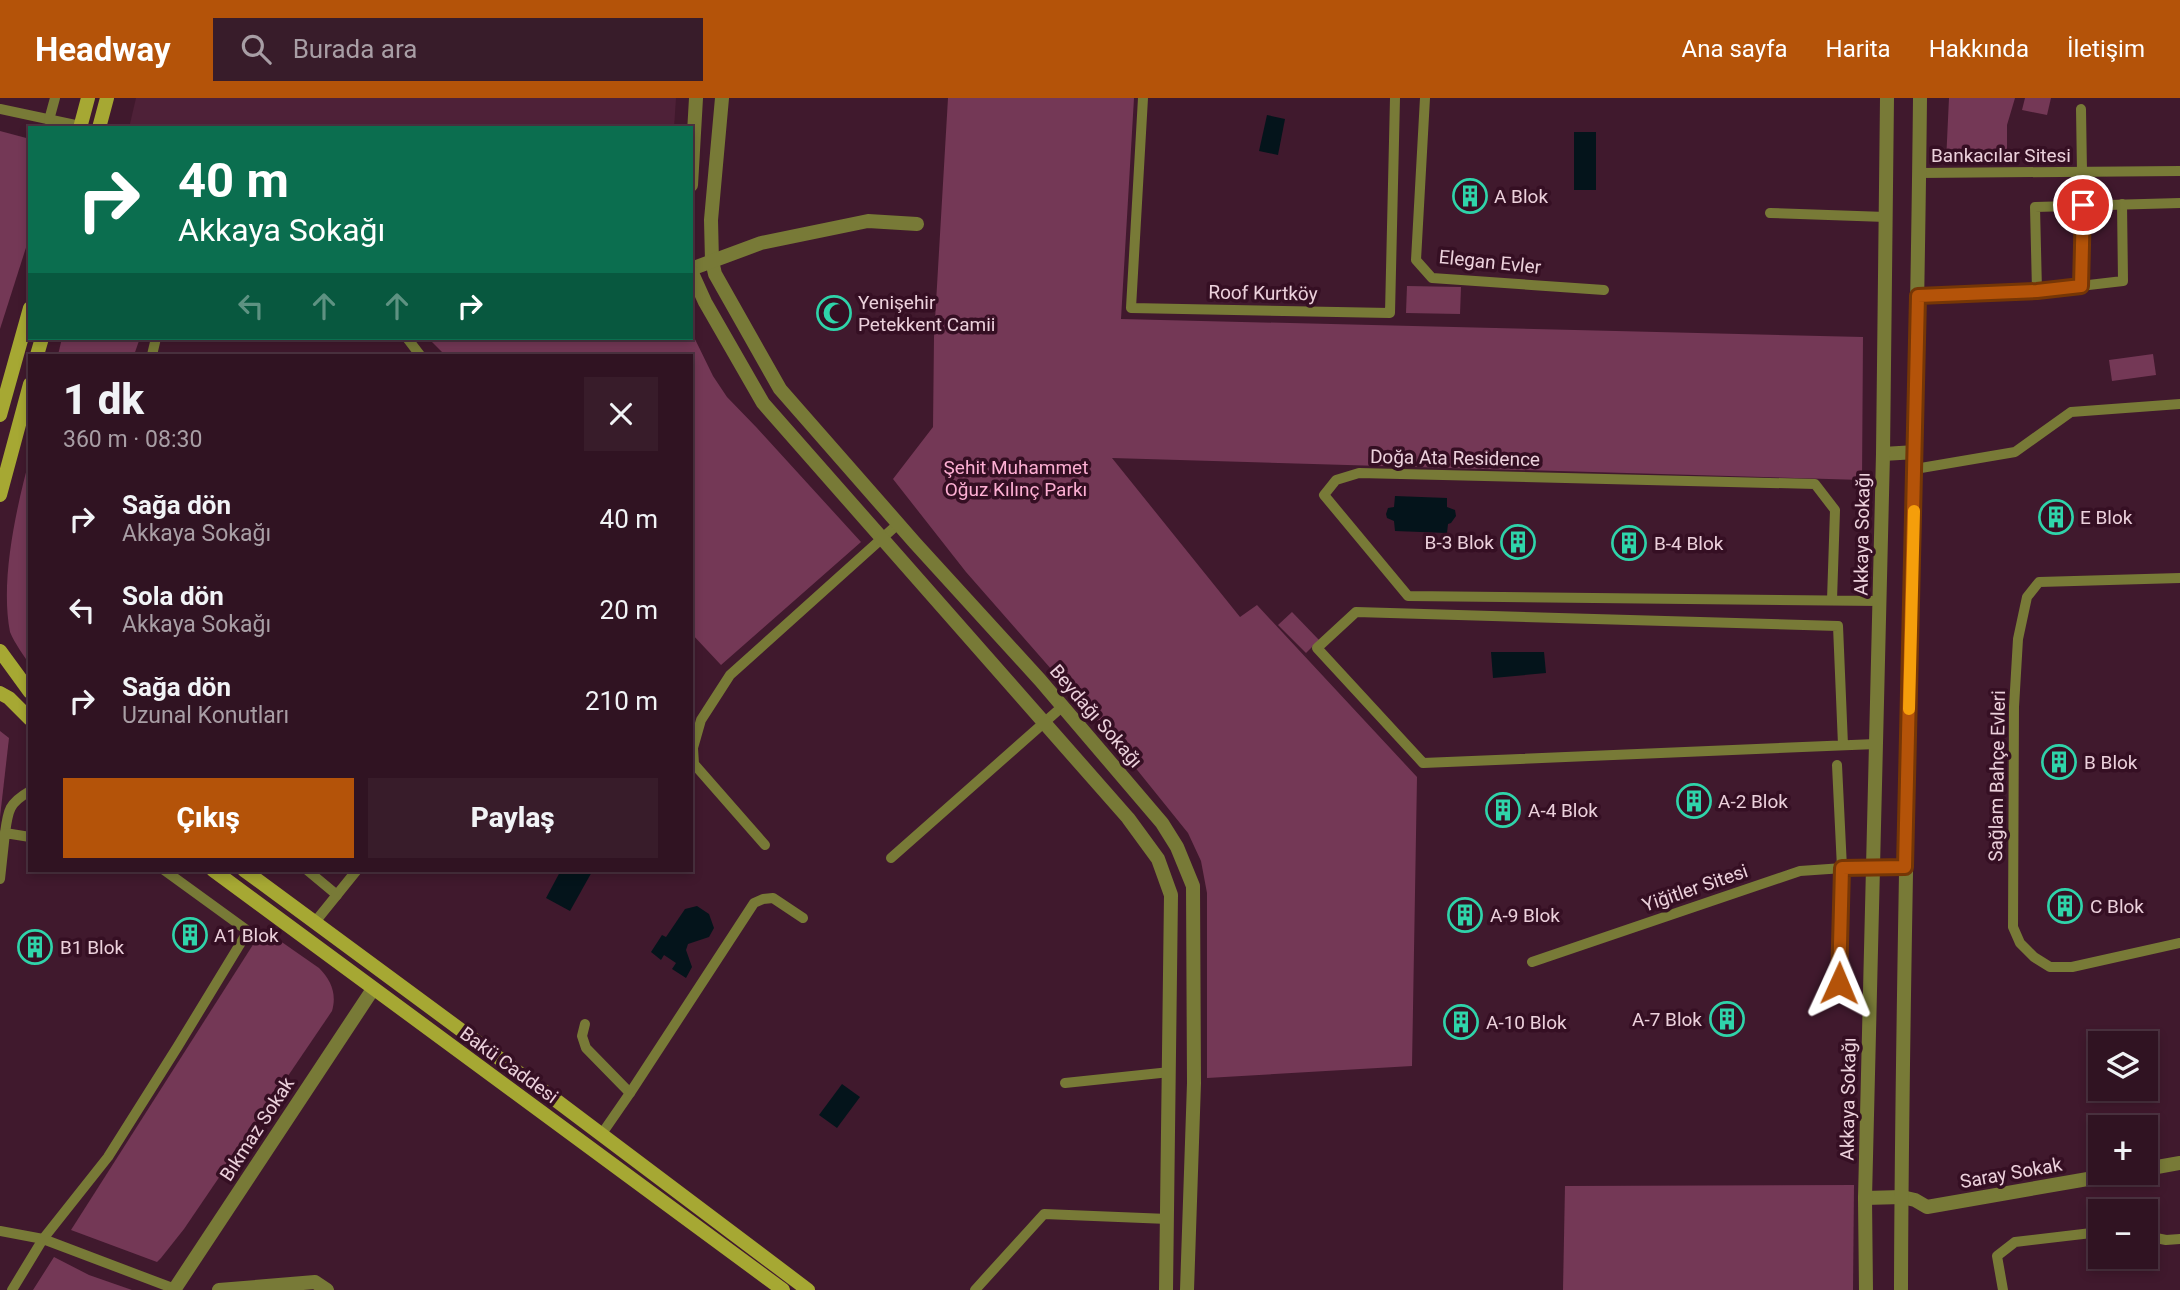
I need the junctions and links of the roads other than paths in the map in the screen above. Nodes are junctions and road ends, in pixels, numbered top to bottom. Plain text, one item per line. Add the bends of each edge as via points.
1 (55, 98) edge
2 (88, 98) edge
3 (107, 98) edge
4 (696, 98) edge
5 (722, 98) edge
6 (1143, 98) edge
7 (1395, 98) edge
8 (1425, 98) edge
9 (1887, 98) edge
10 (1920, 98) edge
11 (2081, 109) dead end
12 (0, 110) edge
13 (49, 120) junction
14 (76, 126) edge
15 (80, 126) edge
16 (100, 126) edge
17 (693, 150) edge
18 (2180, 171) edge
19 (2082, 172) junction
20 (1919, 173) junction
21 (2180, 203) edge
22 (2122, 204) junction
23 (2083, 205) junction
24 (1770, 213) dead end
25 (1886, 217) junction
26 (917, 225) dead end
27 (712, 261) junction
28 (693, 269) edge
29 (693, 275) edge
30 (2081, 286) junction
31 (1604, 290) dead end
32 (2037, 291) junction
33 (1918, 296) junction
34 (28, 315) edge
35 (409, 340) edge
36 (419, 354) edge
37 (28, 391) edge
38 (2180, 404) edge
39 (0, 415) edge
40 (1916, 452) junction
41 (1883, 454) junction
42 (1915, 469) junction
43 (0, 495) edge
44 (898, 524) junction
45 (883, 540) junction
46 (2180, 578) edge
47 (1832, 600) junction
48 (1880, 601) junction
49 (0, 651) edge
50 (28, 689) edge
51 (0, 693) edge
52 (1063, 706) junction
53 (28, 717) edge
54 (1045, 723) junction
55 (1876, 744) junction
56 (1843, 745) junction
57 (1837, 765) dead end
58 (28, 792) edge
59 (5, 833) junction
60 (28, 836) edge
61 (765, 845) dead end
62 (891, 858) dead end
63 (1872, 866) junction
64 (1905, 867) junction
65 (1842, 868) junction
66 (167, 872) edge
67 (216, 872) edge
68 (247, 872) edge
69 (309, 872) edge
70 (355, 872) edge
71 (0, 879) edge
72 (337, 895) junction
73 (803, 918) dead end
74 (315, 922) junction
75 (2180, 943) edge
76 (1532, 962) dead end
77 (1839, 983) dead end
78 (373, 989) junction
79 (586, 1024) dead end
80 (1170, 1072) junction
81 (1065, 1083) dead end
82 (630, 1093) junction
83 (600, 1135) junction
84 (2180, 1164) edge
85 (2158, 1168) edge
86 (2088, 1179) edge
87 (1902, 1197) junction
88 (1865, 1198) junction
89 (1168, 1219) junction
90 (0, 1231) edge
91 (2088, 1233) edge
92 (2158, 1238) edge
93 (43, 1239) junction
94 (2180, 1239) edge
95 (319, 1287) edge
96 (12, 1290) edge
97 (175, 1290) edge
98 (219, 1290) edge
99 (783, 1290) edge
100 (807, 1290) edge
101 (975, 1290) edge
102 (1166, 1290) edge
103 (1187, 1290) edge
104 (1866, 1290) edge
105 (1901, 1290) edge
106 (2003, 1290) edge

1 - 13 lane
2 - 15 main road
3 - 16 main road
4 - 17 street
5 - 27 street, Beydağı Sokağı via 711,220
6 - 7 lane, Roof Kurtköy via 1131,308 1391,313
8 - 31 lane, Elegan Evler via 1416,260 1432,278
9 - 25 street, Akkaya Sokağı
10 - 20 street
11 - 19 lane, Bankacılar Sitesi
12 - 13 lane
13 - 14 lane
18 - 19 lane, Bankacılar Sitesi
19 - 20 lane, Bankacılar Sitesi
20 - 33 street
21 - 22 lane
22 - 23 lane
22 - 30 lane via 2123,281
23 - 30 lane
23 - 32 lane via 2035,207
24 - 25 lane
25 - 41 street, Akkaya Sokağı
26 - 27 street via 868,221 761,243
27 - 28 street
27 - 44 street, Beydağı Sokağı via 780,389
29 - 45 street via 763,403
30 - 32 lane
32 - 33 lane
33 - 40 street
34 - 39 main road
35 - 36 lane
37 - 43 main road
38 - 42 lane via 2071,412 2015,452
40 - 41 street, Akkaya Sokağı
40 - 42 street
41 - 48 street, Akkaya Sokağı
42 - 64 street
44 - 45 lane
44 - 52 street, Beydağı Sokağı
45 - 54 street
45 - 61 lane via 730,675 701,720 693,748 694,764
46 - 75 lane, Sağlam Bahçe Evleri via 2039,582 2027,597 2018,639 2014,707 2013,889 2013,927 2020,943 2050,967 2072,967
47 - 47 lane, Doğa Ata Residence via 1408,596 1324,495 1336,480 1359,473 1815,484 1835,510
47 - 48 lane, Doğa Ata Residence
48 - 55 street, Akkaya Sokağı
49 - 50 main road
51 - 53 main road
52 - 54 lane
52 - 103 street, Beydağı Sokağı via 1162,823 1193,886 1194,1083
54 - 62 lane
54 - 80 street via 1128,818 1163,871 1171,895
55 - 56 lane
55 - 63 street, Akkaya Sokağı
56 - 56 lane via 1423,763 1318,648 1356,612 1838,626
57 - 65 lane
58 - 59 lane via 8,811
59 - 60 lane
59 - 71 lane
63 - 64 street
63 - 65 lane, Yiğitler Sitesi
63 - 88 street, Akkaya Sokağı
64 - 87 street
65 - 76 lane, Yiğitler Sitesi via 1800,871
65 - 77 lane
66 - 93 lane via 248,931 108,1157
67 - 78 main road, Bakü Caddesi
68 - 74 main road, Bakü Caddesi
69 - 72 lane
70 - 72 lane
72 - 74 lane
73 - 82 lane via 773,898 754,903
74 - 83 main road, Bakü Caddesi
78 - 97 street, Bıkmaz Sokak
78 - 99 main road, Bakü Caddesi
79 - 82 lane via 582,1036 586,1048
80 - 81 lane
80 - 89 street
82 - 83 lane
83 - 100 main road, Bakü Caddesi
84 - 85 street
86 - 87 street, Saray Sokak via 1927,1208
87 - 88 street, Saray Sokak
87 - 105 street
88 - 104 street, Akkaya Sokağı
89 - 101 lane via 1044,1214
89 - 102 street
90 - 93 lane
91 - 106 lane via 2015,1242 1997,1256
92 - 94 lane
93 - 96 lane
93 - 97 lane
95 - 98 street

